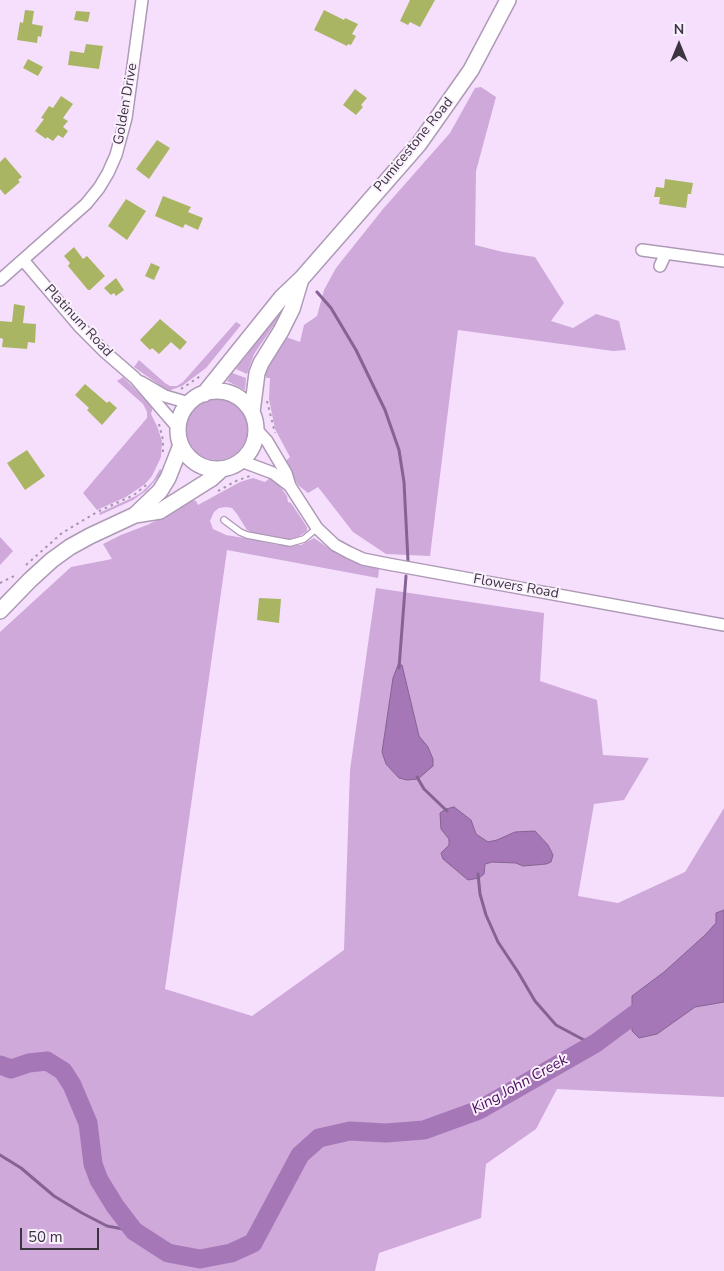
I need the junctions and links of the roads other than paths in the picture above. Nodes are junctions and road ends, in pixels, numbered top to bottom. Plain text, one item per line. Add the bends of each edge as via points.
1 (142, 0) edge
2 (508, 0) edge
3 (642, 250) dead end
4 (666, 254) junction
5 (23, 260) junction
6 (724, 261) edge
7 (660, 266) dead end
8 (302, 278) junction
9 (0, 280) edge
10 (135, 378) junction
11 (204, 394) junction
12 (189, 403) junction
13 (252, 412) junction
14 (178, 428) junction
15 (256, 428) junction
16 (181, 445) junction
17 (241, 461) junction
18 (222, 469) junction
19 (290, 486) junction
20 (135, 515) junction
21 (224, 520) dead end
22 (317, 528) junction
23 (0, 611) edge
24 (724, 625) edge

1 - 5 street, Golden Drive via 126,118 111,167 100,188 86,204
2 - 8 main road, Pumicestone Road via 471,70 419,144
3 - 4 street
4 - 6 street
4 - 7 street
5 - 9 street, Golden Drive
5 - 10 street, Platinum Road via 80,326
8 - 11 main road, Pumicestone Road via 282,297
8 - 13 main road, Pumicestone Road via 292,309 257,373
10 - 12 street, Platinum Road via 165,396
10 - 14 street, Platinum Road
11 - 12 main road
11 - 13 main road via 231,394
12 - 14 main road
13 - 15 main road
14 - 16 main road
15 - 17 main road via 255,441
15 - 19 street, Flowers Road via 267,441
16 - 18 main road via 198,464
16 - 20 main road via 160,491
17 - 18 main road
17 - 19 street, Flowers Road via 273,473
18 - 20 main road via 160,511
19 - 22 street, Flowers Road
20 - 23 main road via 90,536 52,560
21 - 22 lane via 247,535 290,543 304,540
22 - 24 street, Flowers Road via 335,545 363,559

